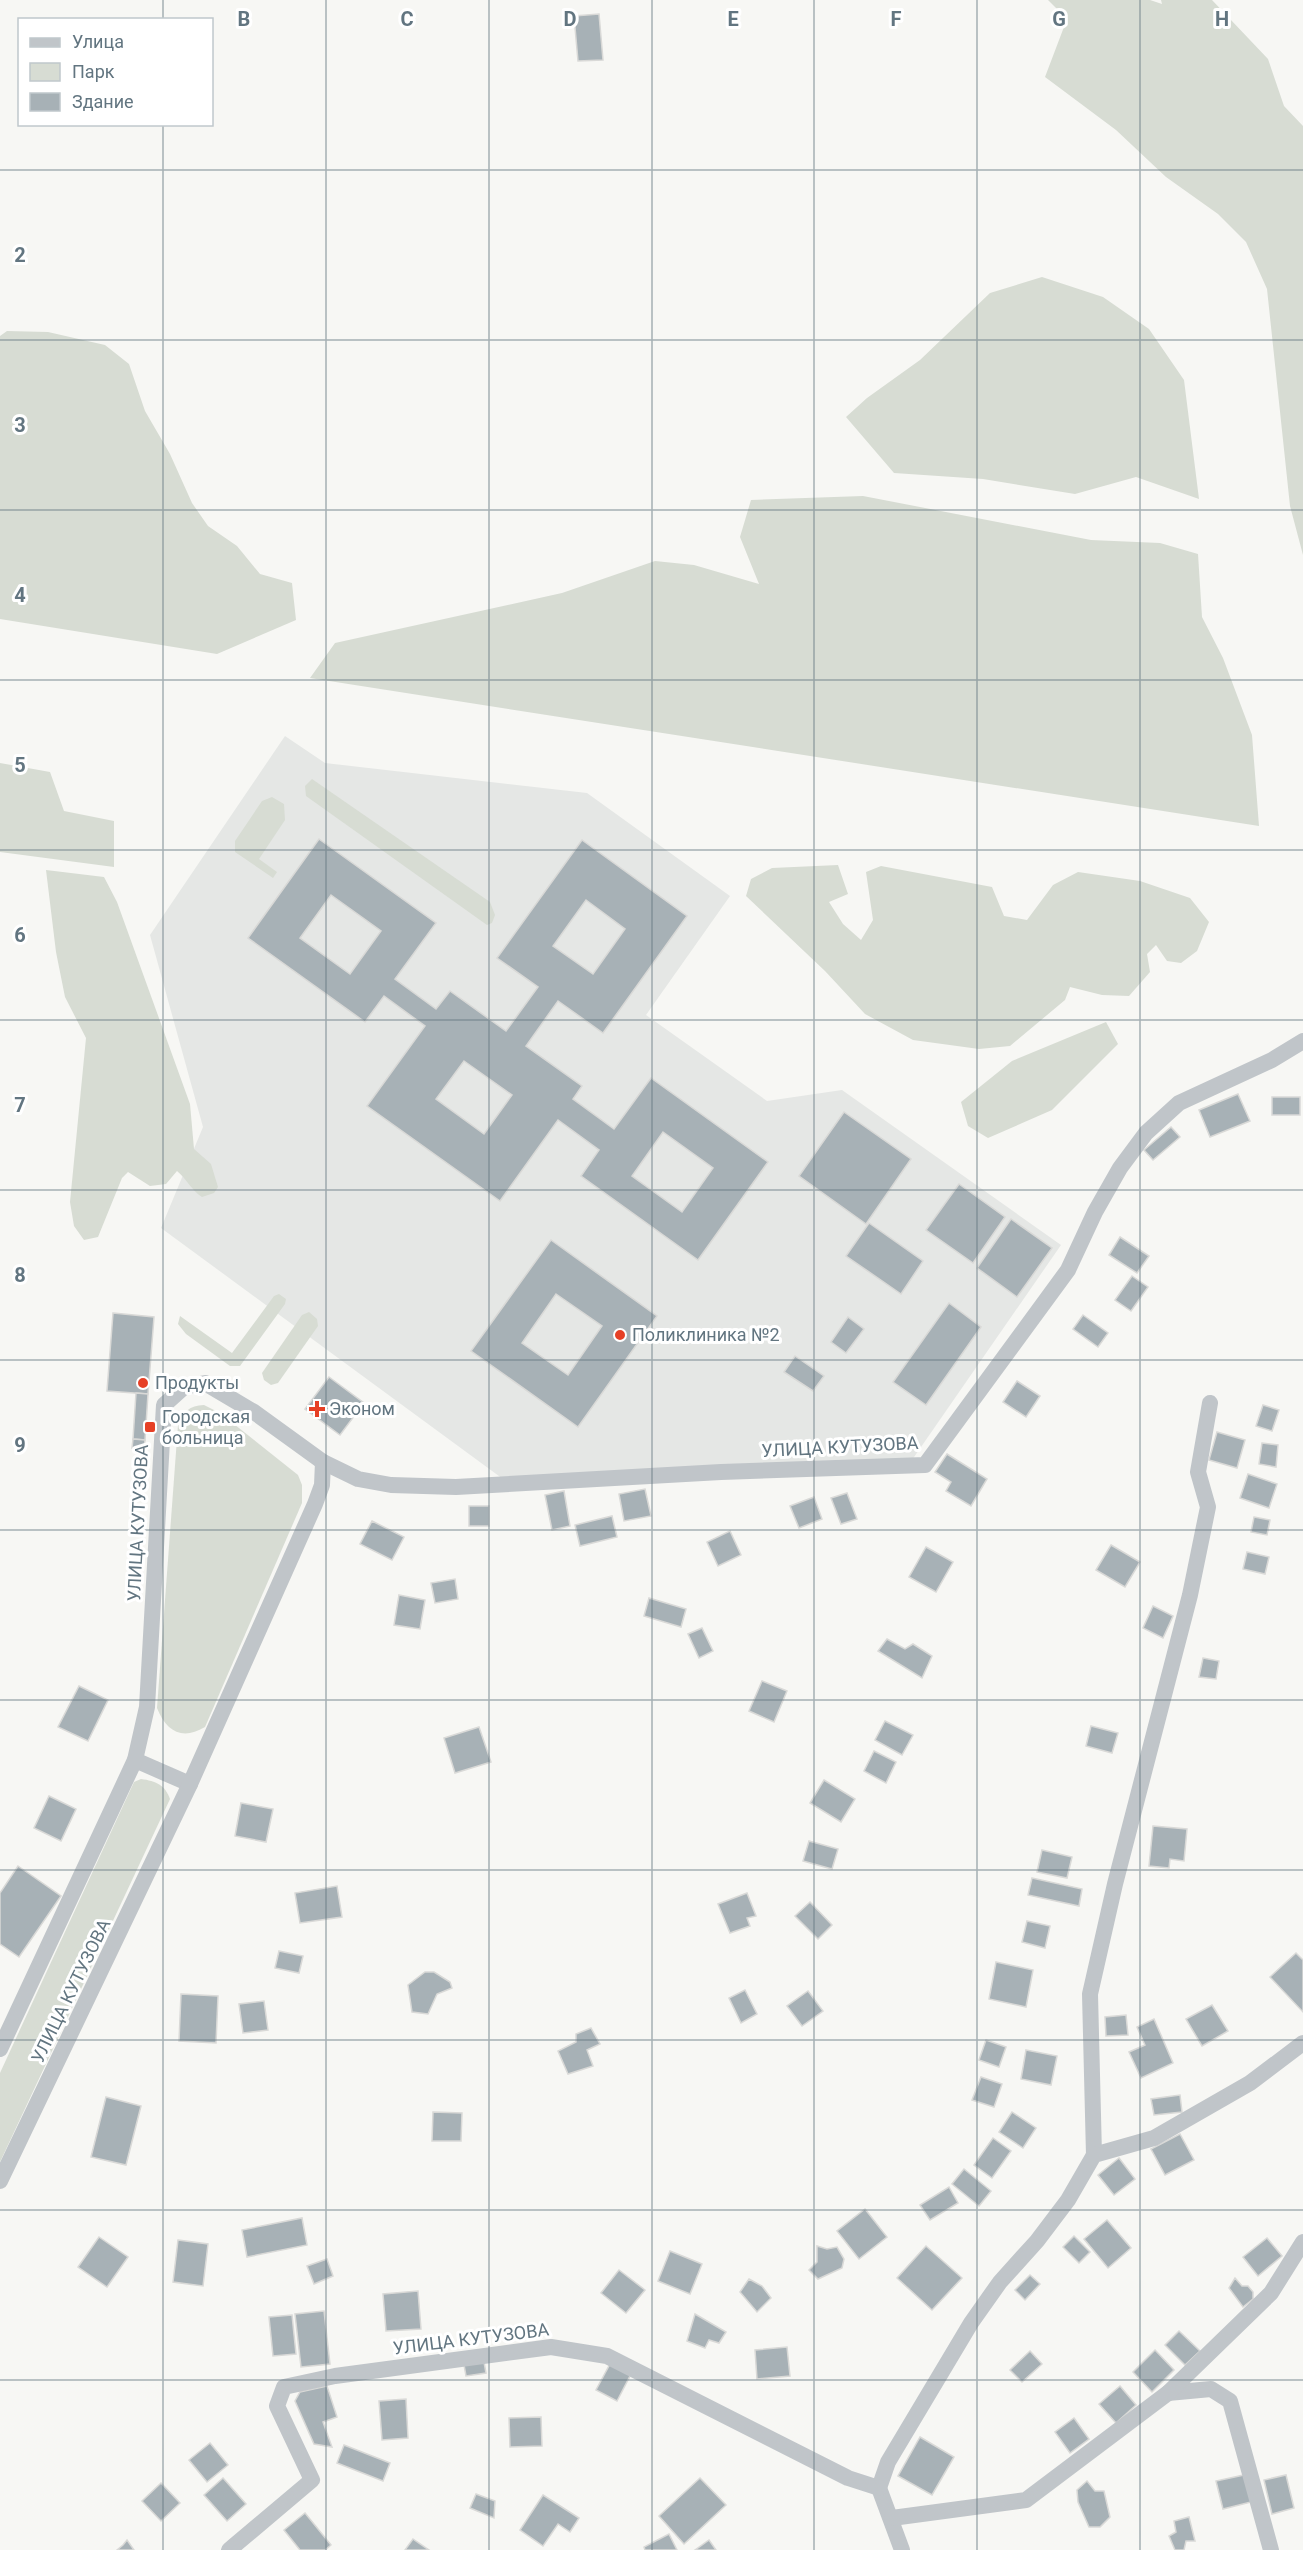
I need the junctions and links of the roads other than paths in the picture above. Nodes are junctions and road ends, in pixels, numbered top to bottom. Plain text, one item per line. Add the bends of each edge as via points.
1 (1303, 1041) edge
2 (1210, 1403) dead end
3 (323, 1462) junction
4 (135, 1760) junction
5 (190, 1784) junction
6 (1303, 2043) edge
7 (0, 2049) edge
8 (1094, 2155) junction
9 (0, 2181) edge
10 (1303, 2242) edge
11 (1168, 2392) junction
12 (879, 2488) junction
13 (892, 2518) junction
14 (229, 2550) edge
15 (902, 2550) edge
16 (1271, 2550) edge

1 - 3 street, УЛИЦА КУТУЗОВА via 1272,1060 1179,1103 1146,1133 1110,1185 1068,1270 925,1465 456,1487 391,1485 358,1479
2 - 8 street via 1198,1472 1208,1507 1190,1595 1090,1994
3 - 4 street, УЛИЦА КУТУЗОВА via 205,1383 184,1387 164,1405 147,1707
3 - 5 street, УЛИЦА КУТУЗОВА via 322,1485 315,1504
4 - 5 street
4 - 7 street, УЛИЦА КУТУЗОВА
5 - 9 street, УЛИЦА КУТУЗОВА
6 - 8 street via 1250,2083 1154,2138
8 - 12 street via 1068,2200 971,2323 888,2462
10 - 11 street via 1271,2293
11 - 13 street via 1026,2500
11 - 16 street via 1211,2389 1230,2401
12 - 13 street
12 - 14 street, УЛИЦА КУТУЗОВА via 848,2478 607,2356 551,2347 335,2376 284,2387 277,2406 312,2480
13 - 15 street

